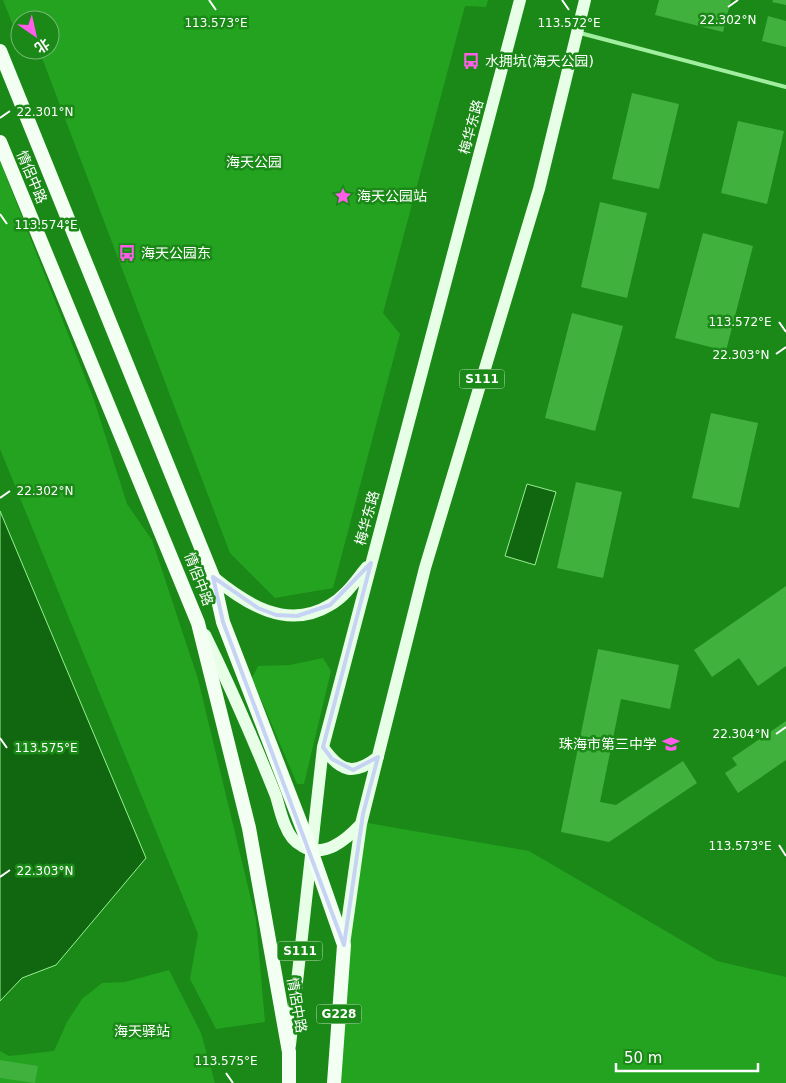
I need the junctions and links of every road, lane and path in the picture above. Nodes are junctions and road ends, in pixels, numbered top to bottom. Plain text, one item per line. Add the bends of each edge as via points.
1 (520, 0) edge
2 (585, 0) edge
3 (578, 32) junction
4 (0, 51) edge
5 (786, 87) edge
6 (0, 142) edge
7 (371, 563) junction
8 (213, 577) junction
9 (198, 623) junction
10 (323, 747) junction
11 (378, 757) junction
12 (361, 824) junction
13 (311, 850) junction
14 (344, 944) junction
15 (289, 1052) junction
16 (289, 1083) edge
17 (334, 1083) edge

1 - 7 main road, 梅华东路 / S111
2 - 3 main road, S111
3 - 5 lane
3 - 11 main road, S111 via 538,189 425,568
4 - 8 highway, 情侶中路
6 - 9 highway, 情侶中路
7 - 8 main road via 330,605 296,616 276,615 258,608 238,598
7 - 10 main road, 梅华东路 / S111
8 - 13 highway, 情侶中路 via 223,622
9 - 13 main road via 234,692 286,827 301,846
9 - 15 highway, 情侶中路 via 249,828
10 - 11 main road via 332,760 353,770
10 - 13 main road, 梅华东路 / S111
11 - 12 main road, S111
12 - 13 main road via 338,845 326,850
12 - 14 main road, S111
13 - 14 highway, 情侶中路
13 - 15 main road, 梅华东路 / S111
14 - 17 highway, G228
15 - 16 highway, 情侶中路

